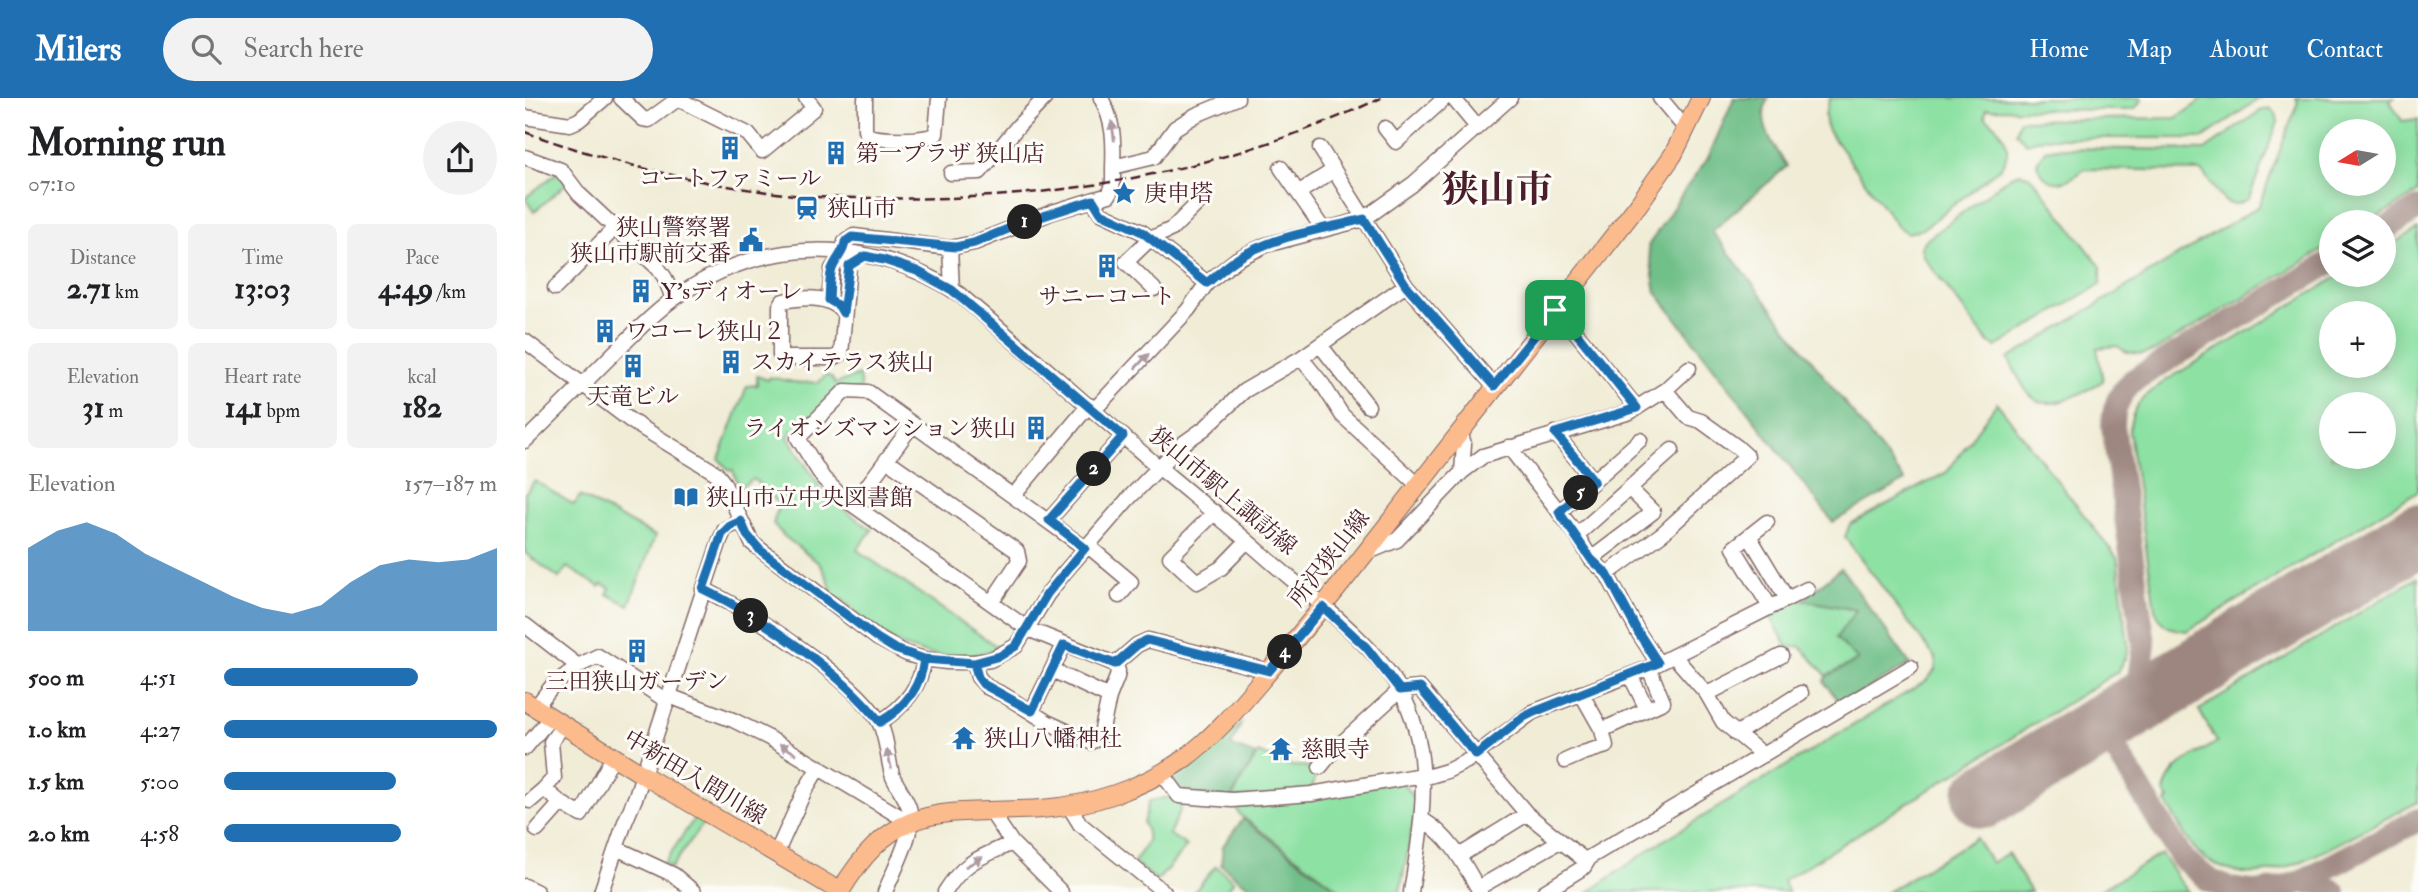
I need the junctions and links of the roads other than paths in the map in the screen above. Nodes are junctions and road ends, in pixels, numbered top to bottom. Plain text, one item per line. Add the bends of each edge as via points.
1 (605, 98) edge
2 (621, 98) edge
3 (678, 98) edge
4 (806, 98) edge
5 (865, 98) edge
6 (939, 98) edge
7 (1045, 98) edge
8 (1101, 98) edge
9 (1237, 98) edge
10 (1445, 98) edge
11 (1453, 98) edge
12 (1510, 98) edge
13 (1660, 98) edge
14 (1700, 98) edge
15 (525, 117) edge
16 (1477, 127) junction
17 (1385, 128) dead end
18 (1686, 129) junction
19 (1320, 148) dead end
20 (525, 157) edge
21 (1113, 167) junction
22 (1281, 168) dead end
23 (1334, 170) junction
24 (951, 173) dead end
25 (1298, 193) junction
26 (1093, 200) junction
27 (1200, 201) dead end
28 (1364, 219) junction
29 (615, 228) junction
30 (1323, 229) junction
31 (1150, 239) junction
32 (950, 248) junction
33 (818, 250) junction
34 (846, 259) junction
35 (832, 269) junction
36 (1207, 283) junction
37 (1406, 285) junction
38 (555, 288) dead end
39 (1154, 289) dead end
40 (952, 290) junction
41 (673, 299) junction
42 (829, 300) junction
43 (1555, 310) junction
44 (843, 313) junction
45 (525, 341) edge
46 (1320, 345) junction
47 (1301, 358) junction
48 (1689, 368) dead end
49 (582, 385) junction
50 (1494, 386) junction
51 (1665, 390) junction
52 (1369, 406) dead end
53 (1091, 407) junction
54 (1637, 408) junction
55 (913, 424) junction
56 (1460, 431) junction
57 (1555, 433) junction
58 (1123, 436) junction
59 (526, 438) edge
60 (1640, 440) dead end
61 (1509, 447) junction
62 (1672, 450) dead end
63 (887, 460) junction
64 (1159, 467) junction
65 (1462, 471) junction
66 (1594, 481) junction
67 (1419, 485) junction
68 (1630, 489) junction
69 (1014, 495) junction
70 (853, 505) junction
71 (1215, 512) junction
72 (1559, 512) junction
73 (1049, 520) junction
74 (741, 521) junction
75 (1767, 522) dead end
76 (1577, 536) junction
77 (1749, 536) junction
78 (1247, 541) junction
79 (1086, 547) junction
80 (1365, 554) junction
81 (1591, 559) junction
82 (1607, 574) junction
83 (703, 589) junction
84 (1807, 589) dead end
85 (1119, 596) dead end
86 (1787, 598) junction
87 (991, 603) junction
88 (1323, 607) junction
89 (1770, 607) junction
90 (525, 625) edge
91 (1028, 629) junction
92 (1064, 645) junction
93 (1674, 656) junction
94 (1781, 656) dead end
95 (924, 659) junction
96 (974, 663) junction
97 (1115, 664) junction
98 (578, 666) junction
99 (1653, 666) junction
100 (1911, 667) dead end
101 (1052, 670) junction
102 (1269, 671) junction
103 (1630, 675) junction
104 (1400, 690) junction
105 (1581, 693) junction
106 (1801, 693) dead end
107 (1707, 694) junction
108 (1109, 697) junction
109 (668, 699) junction
110 (530, 704) edge
111 (1647, 709) junction
112 (1032, 711) junction
113 (557, 721) junction
114 (880, 722) junction
115 (1602, 730) junction
116 (1736, 734) junction
117 (525, 748) edge
118 (1476, 755) junction
119 (1763, 755) junction
120 (613, 757) junction
121 (1565, 761) dead end
122 (819, 767) junction
123 (1320, 767) dead end
124 (1162, 773) junction
125 (643, 775) junction
126 (1423, 777) junction
127 (544, 789) junction
128 (530, 801) dead end
129 (561, 803) junction
130 (1069, 806) junction
131 (990, 810) junction
132 (1527, 814) junction
133 (1423, 820) junction
134 (909, 822) junction
135 (537, 830) dead end
136 (1560, 841) junction
137 (1012, 843) junction
138 (616, 848) junction
139 (776, 854) junction
140 (1459, 856) junction
141 (1587, 862) junction
142 (525, 886) edge
143 (1155, 889) edge
144 (1479, 890) edge
145 (537, 892) edge
146 (601, 892) edge
147 (694, 892) edge
148 (841, 892) edge
149 (885, 892) edge
150 (945, 892) edge
151 (1061, 892) edge
152 (1411, 892) edge
153 (1544, 892) edge

1 - 15 street via 570,124
2 - 3 street via 649,120
3 - 4 street via 748,134 762,151 814,108
5 - 6 street via 868,136 928,138 938,128
7 - 24 street via 981,172
21 -> 8 street via 1113,127
9 - 21 street via 1175,128 1154,157
10 - 17 street via 1396,142
11 - 16 street
12 - 16 street
13 - 18 street
14 - 18 main road, 所沢狭山線
16 - 28 street via 1413,184
18 - 43 main road, 所沢狭山線 via 1638,205
19 - 23 street
20 - 29 street via 561,170
21 - 26 street via 1109,195
22 - 25 street
23 - 25 street
23 - 28 street
25 - 30 street
26 - 31 street via 1101,213
26 - 32 street
27 - 31 street via 1172,229
28 - 30 street
28 - 37 street
29 - 38 street
29 - 41 street via 658,268
30 - 36 street via 1249,252
31 - 36 street
31 - 39 street via 1126,262
32 - 34 street via 854,236 845,242
32 - 40 street
33 - 34 street, 狭山市駅上諏訪線
33 - 35 street
33 - 41 street, 狭山市駅上諏訪線 via 733,265
34 - 35 street
34 - 40 street, 狭山市駅上諏訪線 via 866,256 917,271
34 - 44 street
35 - 42 street
53 -> 36 street via 1180,319
37 - 46 street
37 - 50 street
40 - 53 street, 狭山市駅上諏訪線
41 - 49 street, 狭山市駅上諏訪線
42 - 44 street
42 - 44 street via 780,304 779,352 783,358 834,358 841,354
43 - 50 main road, 所沢狭山線
43 - 54 street
45 - 49 street
46 - 47 street
46 - 52 street
47 - 64 street via 1244,391
47 - 67 street via 1342,415
48 - 51 street
49 - 59 street, 狭山市駅上諏訪線
49 - 74 street via 641,428 716,473
50 - 56 main road, 所沢狭山線
51 - 54 street
51 - 82 street via 1688,417 1701,421 1747,456 1663,533
53 - 58 street, 狭山市駅上諏訪線
53 - 69 street
54 - 57 street
55 - 63 street
55 - 69 street
55 - 70 street via 868,392 845,391 798,438 823,478
56 - 65 street
56 - 67 main road, 所沢狭山線
57 - 61 street
57 - 66 street
58 - 64 street, 狭山市駅上諏訪線
58 - 73 street
60 - 66 street
61 - 65 street via 1483,456
61 - 72 street
62 - 68 street
63 - 70 street
63 - 87 street via 1017,551 1019,561
64 - 71 street, 狭山市駅上諏訪線
64 - 79 street
65 - 80 street via 1397,540
66 - 72 street
67 - 80 main road, 所沢狭山線
68 - 76 street
68 - 81 street via 1653,512
69 - 73 street
70 - 87 street
71 - 78 street, 狭山市駅上諏訪線
71 - 78 street via 1170,556 1197,582 1221,568
72 - 76 street
73 - 79 street
74 - 83 street via 722,534
74 - 95 street via 760,550 886,644
75 - 77 street
76 - 81 street
77 - 86 street
77 - 89 street via 1734,548
78 - 88 street, 狭山市駅上諏訪線
79 - 85 street via 1131,582
79 - 91 street via 1047,594
80 - 88 main road, 所沢狭山線
81 - 82 street
82 - 99 street
83 - 109 street
83 - 114 street via 818,662
84 - 86 street
86 - 89 street
87 - 91 street
88 - 102 main road, 所沢狭山線
88 - 104 street, 狭山市駅上諏訪線 via 1366,647
89 - 93 street
90 - 98 street
91 - 92 street
91 - 96 street via 1016,646
92 - 97 street
92 - 101 street
93 - 99 street
93 - 107 street
94 - 107 street
95 - 96 street
95 - 114 street via 918,685
96 - 112 street via 983,684
97 - 102 street via 1147,640
97 - 108 street via 1117,677
98 - 109 street via 598,656
98 - 110 street
99 - 103 street
99 - 111 street via 1663,702
100 - 119 street
101 - 108 street
101 - 112 street
102 - 124 main road, 所沢狭山線 via 1219,729
103 - 105 street
103 - 111 street
104 - 118 street via 1420,688
104 - 123 street
104 - 126 street, 狭山市駅上諏訪線 via 1416,731
105 - 115 street
105 - 118 street via 1524,717
106 - 116 street
107 - 116 street
108 - 112 street via 1096,741 1047,722
122 -> 109 street via 733,720
109 - 125 street
110 - 113 main road, 中新田入間川線
111 - 115 street
113 - 117 street
113 - 120 main road, 中新田入間川線
113 - 127 street via 551,742 554,778
134 -> 114 street via 911,812 893,777
115 - 121 street via 1606,746
116 - 119 street
118 - 126 street via 1447,771
118 - 132 street
119 - 141 street
120 - 125 main road, 中新田入間川線
120 - 129 street via 581,815
122 - 134 street
122 - 139 street
124 - 126 street via 1179,796 1232,800
124 - 130 main road, 所沢狭山線 via 1117,793
125 - 138 street
125 - 139 main road, 中新田入間川線
126 - 133 street, 狭山市駅上諏訪線
127 - 128 street
127 - 129 street
129 - 135 street
130 - 131 main road, 所沢狭山線
130 - 143 street via 1080,824
131 - 134 main road, 所沢狭山線 via 950,812
131 - 137 street
132 - 136 street
132 - 140 street
133 - 140 street via 1440,830
133 - 152 street, 狭山市駅上諏訪線
134 - 148 main road, 所沢狭山線 via 872,848
134 - 149 street
136 - 141 street
136 - 144 street
150 -> 137 street via 964,867
137 - 151 street
138 - 146 street
138 - 147 street via 674,875
139 - 148 main road, 中新田入間川線
140 - 144 street
141 - 153 street
142 - 145 street

